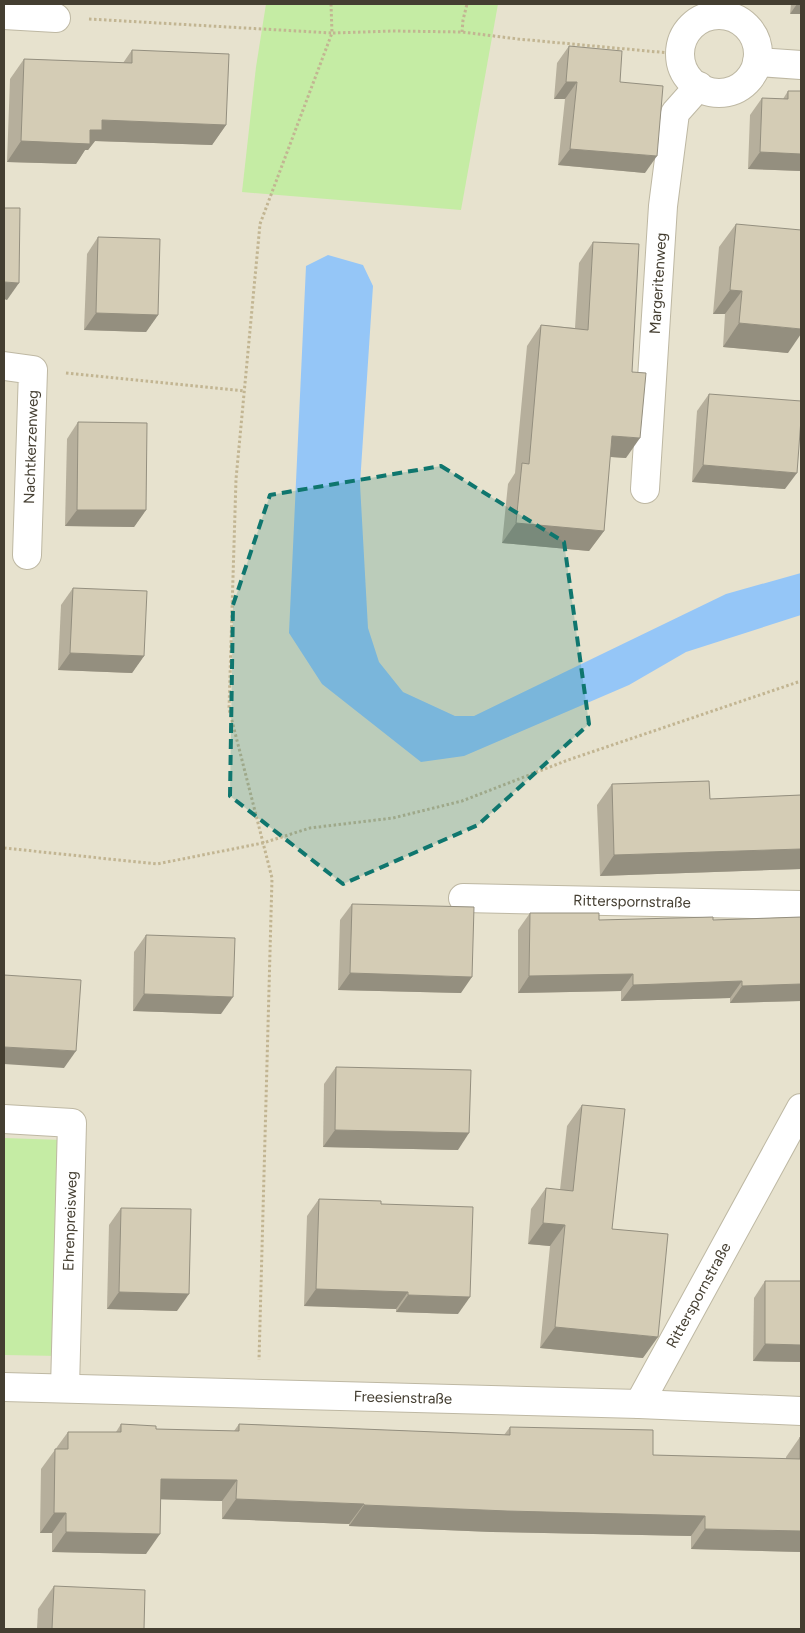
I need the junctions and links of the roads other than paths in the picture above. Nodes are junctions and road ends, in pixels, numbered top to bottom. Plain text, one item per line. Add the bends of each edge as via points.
1 (4, 15) edge
2 (56, 18) road end
3 (758, 62) junction
4 (801, 65) edge
5 (699, 86) junction
6 (4, 366) edge
7 (645, 490) dead end
8 (27, 555) dead end
9 (463, 898) dead end
10 (801, 905) edge
11 (801, 1108) edge
12 (4, 1119) edge
13 (4, 1387) edge
14 (65, 1388) junction
15 (639, 1404) junction
16 (801, 1411) edge

1 - 2 street
3 - 4 street
3 - 5 street via 747,82 730,92 708,92
3 - 5 street via 753,34 742,23 730,16 713,16 696,22 684,36 680,54 682,69 691,82
5 - 7 street, Margeritenweg via 676,113 665,187
6 - 8 street, Nachtkerzenweg via 33,370
9 - 10 street, Ritterspornstraße
11 - 15 street, Ritterspornstraße
12 - 14 street, Ehrenpreisweg via 72,1123
13 - 14 street, Freesienstraße
14 - 15 street, Freesienstraße
15 - 16 street, Freesienstraße

